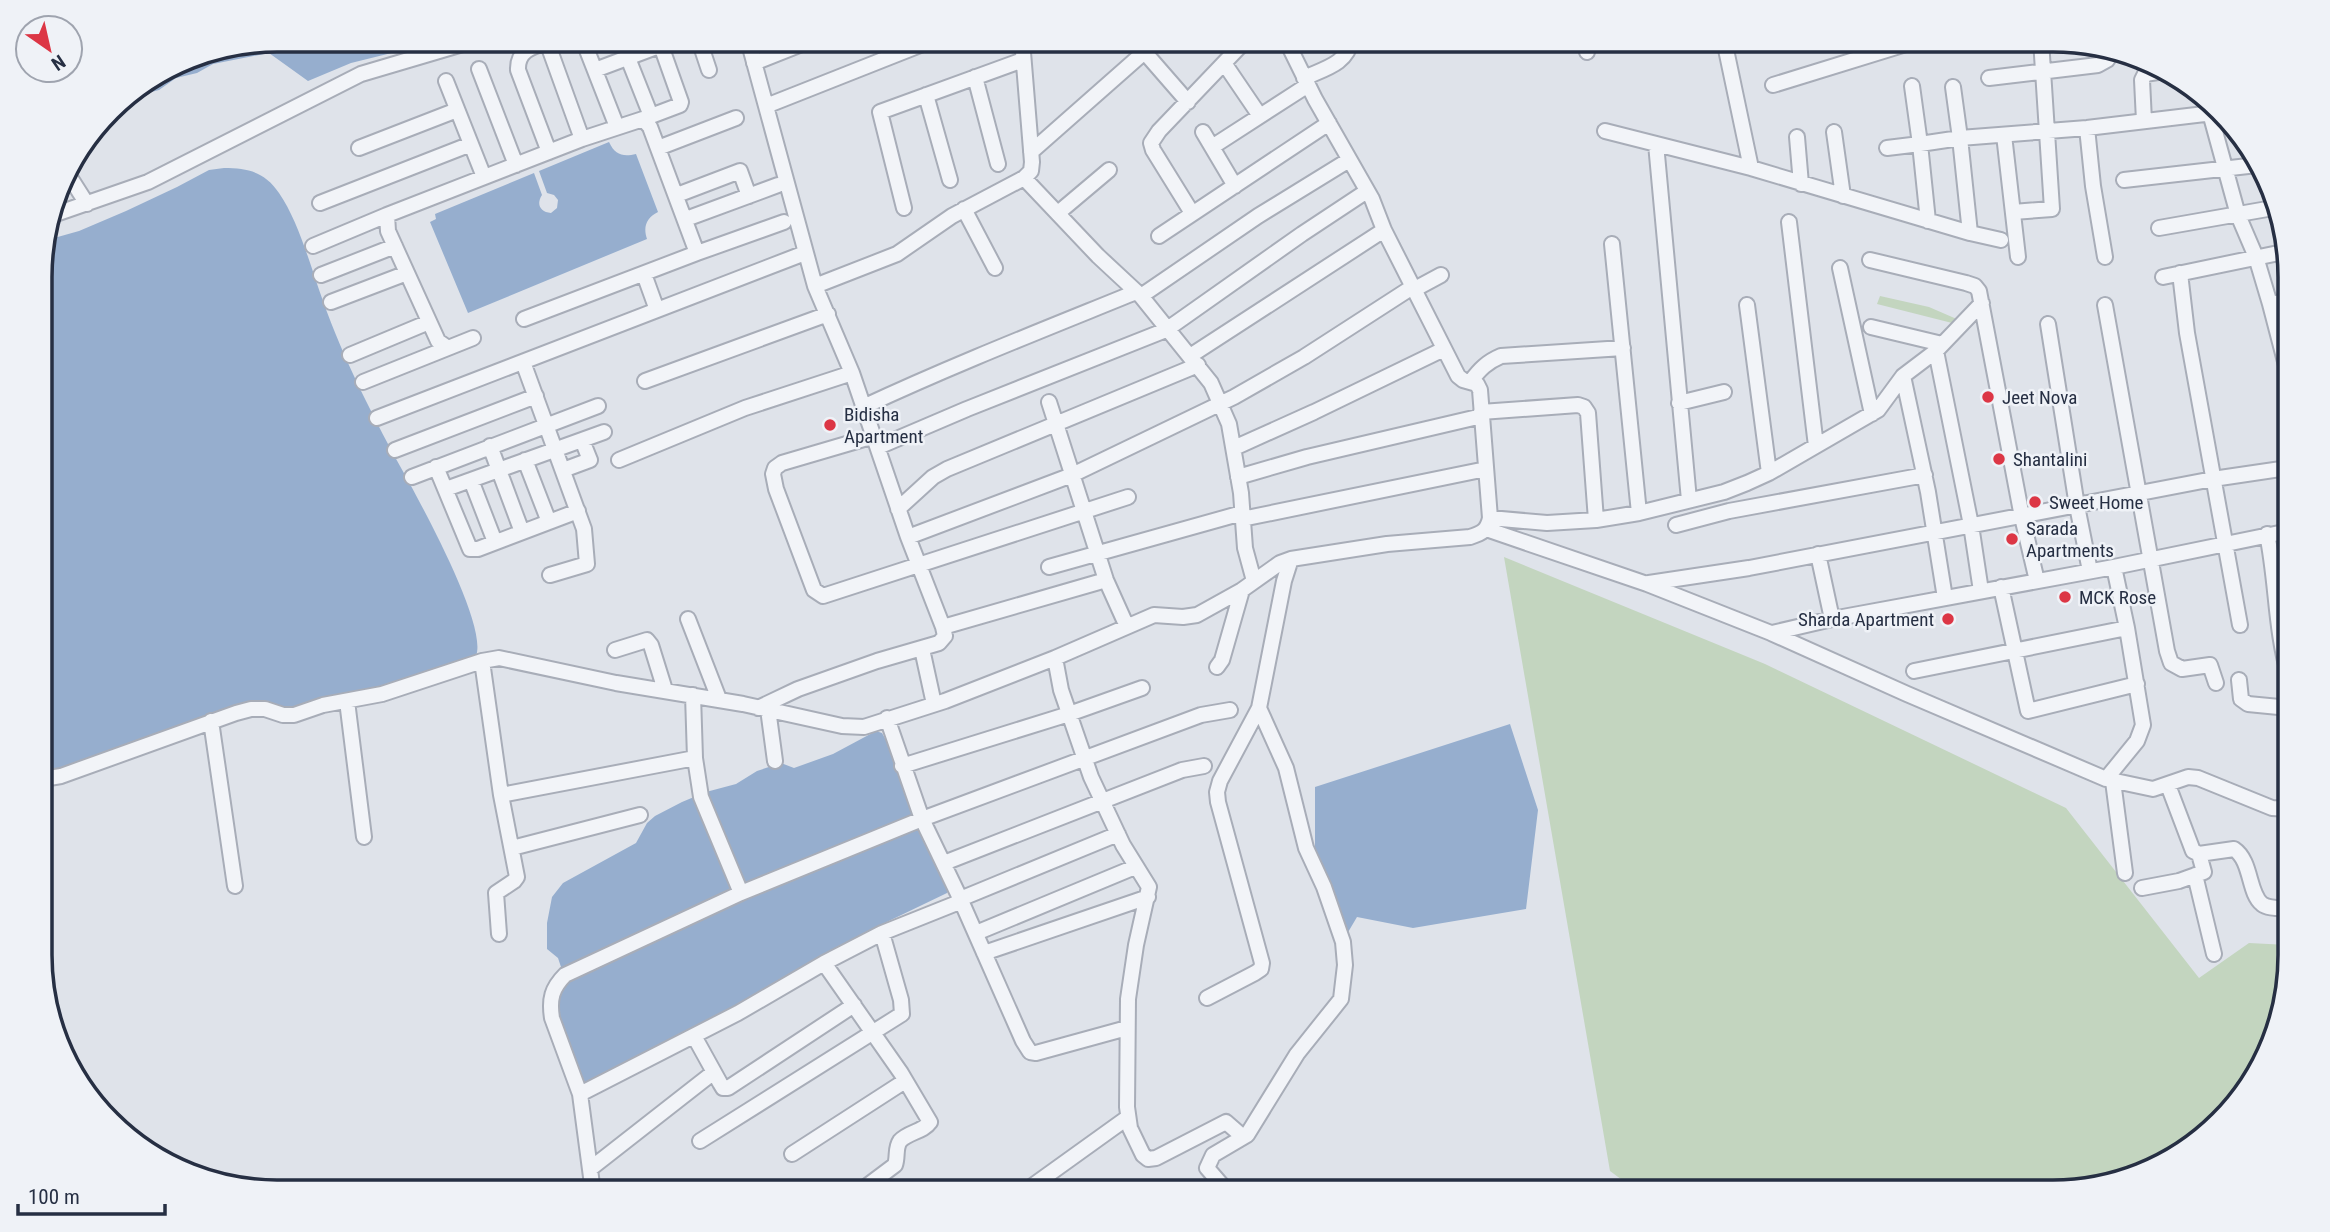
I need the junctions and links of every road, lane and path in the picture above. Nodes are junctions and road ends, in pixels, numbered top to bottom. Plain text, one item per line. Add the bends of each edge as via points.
1 (1234, 52) edge
2 (1292, 52) edge
3 (1347, 52) edge
4 (1727, 52) edge
5 (1861, 52) edge
6 (2042, 52) edge
7 (432, 53) edge
8 (522, 53) edge
9 (554, 53) edge
10 (588, 53) edge
11 (640, 53) edge
12 (668, 53) edge
13 (703, 53) edge
14 (751, 53) edge
15 (780, 53) edge
16 (901, 53) edge
17 (1023, 53) edge
18 (1144, 53) joint
19 (628, 58) junction
20 (1023, 60) junction
21 (2107, 60) edge
22 (754, 63) junction
23 (1224, 63) junction
24 (479, 69) dead end
25 (594, 70) junction
26 (709, 70) dead end
27 (2043, 73) junction
28 (2147, 74) edge
29 (975, 76) junction
30 (1989, 78) dead end
31 (446, 81) dead end
32 (1306, 81) junction
33 (1773, 85) dead end
34 (1912, 86) dead end
35 (1953, 87) dead end
36 (926, 95) junction
37 (1188, 102) junction
38 (766, 106) junction
39 (457, 110) junction
40 (2205, 114) edge
41 (1260, 116) junction
42 (647, 118) junction
43 (736, 118) dead end
44 (2144, 121) junction
45 (2213, 121) edge
46 (1329, 123) junction
47 (617, 127) junction
48 (2087, 128) junction
49 (1605, 131) dead end
50 (1203, 132) dead end
51 (1834, 132) dead end
52 (2047, 132) junction
53 (2004, 135) junction
54 (1797, 137) dead end
55 (1959, 138) junction
56 (582, 139) junction
57 (471, 144) junction
58 (1656, 144) junction
59 (1920, 144) junction
60 (1212, 147) junction
61 (359, 148) dead end
62 (658, 148) junction
63 (1887, 148) dead end
64 (549, 152) junction
65 (1031, 152) junction
66 (1349, 160) junction
67 (998, 163) dead end
68 (516, 165) junction
69 (2248, 166) edge
70 (1751, 168) junction
71 (2224, 169) junction
72 (1109, 170) dead end
73 (484, 177) junction
74 (1024, 178) junction
75 (950, 180) dead end
76 (2124, 180) dead end
77 (74, 184) edge
78 (1801, 184) junction
79 (778, 185) dead end
80 (1235, 186) junction
81 (1367, 191) junction
82 (677, 195) junction
83 (749, 196) junction
84 (1843, 196) junction
85 (320, 203) dead end
86 (87, 204) junction
87 (904, 208) dead end
88 (964, 208) junction
89 (2266, 209) edge
90 (63, 212) edge
91 (2013, 212) junction
92 (1058, 213) junction
93 (1192, 213) junction
94 (387, 215) junction
95 (2238, 215) junction
96 (686, 219) junction
97 (1928, 221) junction
98 (784, 222) dead end
99 (1789, 222) dead end
100 (2159, 228) dead end
101 (1384, 230) junction
102 (1970, 233) junction
103 (1159, 236) dead end
104 (2001, 240) dead end
105 (1612, 244) dead end
106 (313, 246) dead end
107 (395, 246) junction
108 (697, 253) junction
109 (805, 253) junction
110 (2276, 253) edge
111 (2018, 257) dead end
112 (2105, 257) dead end
113 (2256, 257) junction
114 (1870, 260) dead end
115 (995, 268) dead end
116 (1840, 268) dead end
117 (407, 272) junction
118 (2180, 273) junction
119 (644, 274) junction
120 (321, 275) dead end
121 (1441, 275) dead end
122 (2163, 277) dead end
123 (815, 286) junction
124 (1415, 288) junction
125 (1139, 294) junction
126 (331, 302) dead end
127 (1982, 303) junction
128 (2278, 303) edge
129 (2270, 304) junction
130 (1747, 305) dead end
131 (2105, 305) dead end
132 (657, 310) junction
133 (828, 314) junction
134 (524, 319) dead end
135 (429, 322) junction
136 (2048, 324) dead end
137 (1871, 327) dead end
138 (1166, 330) junction
139 (2278, 335) edge
140 (473, 338) dead end
141 (448, 348) junction
142 (1623, 348) junction
143 (1939, 348) junction
144 (1444, 349) junction
145 (351, 355) dead end
146 (1194, 361) junction
147 (523, 362) junction
148 (852, 373) junction
149 (1903, 376) junction
150 (1471, 381) junction
151 (363, 382) dead end
152 (645, 382) dead end
153 (1724, 392) dead end
154 (536, 396) junction
155 (1049, 402) dead end
156 (1221, 402) junction
157 (1679, 402) junction
158 (598, 406) dead end
159 (863, 407) junction
160 (1482, 414) junction
161 (1872, 414) junction
162 (377, 418) dead end
163 (1058, 424) junction
164 (546, 425) junction
165 (604, 432) dead end
166 (582, 440) junction
167 (876, 442) junction
168 (490, 446) junction
169 (1816, 446) junction
170 (1234, 448) junction
171 (555, 449) junction
172 (395, 450) dead end
173 (525, 460) junction
174 (619, 460) dead end
175 (436, 467) junction
176 (499, 469) junction
177 (1486, 469) junction
178 (2278, 469) edge
179 (563, 470) junction
180 (1769, 473) junction
181 (1072, 475) junction
182 (1925, 475) junction
183 (412, 477) dead end
184 (1238, 477) junction
185 (2213, 479) junction
186 (471, 480) junction
187 (446, 489) junction
188 (1724, 492) junction
189 (2138, 495) junction
190 (1128, 497) dead end
191 (1689, 500) junction
192 (2077, 506) junction
193 (898, 509) junction
194 (578, 511) junction
195 (1729, 511) junction
196 (1083, 512) junction
197 (1639, 513) junction
198 (1242, 516) junction
199 (2022, 517) junction
200 (1596, 520) junction
201 (549, 522) junction
202 (1488, 524) junction
203 (1676, 525) dead end
204 (1971, 525) junction
205 (522, 532) junction
206 (1935, 532) junction
207 (2278, 532) edge
208 (2267, 534) junction
209 (908, 537) junction
210 (495, 542) junction
211 (2226, 544) junction
212 (1097, 554) junction
213 (1818, 554) junction
214 (1291, 559) junction
215 (2149, 559) junction
216 (917, 564) junction
217 (1049, 567) dead end
218 (2114, 567) junction
219 (2090, 571) junction
220 (550, 575) dead end
221 (1106, 580) junction
222 (1254, 580) junction
223 (2037, 581) junction
224 (1647, 584) junction
225 (2001, 587) junction
226 (1242, 590) junction
227 (1981, 591) junction
228 (1945, 598) junction
229 (688, 619) dead end
230 (1832, 619) junction
231 (1124, 620) dead end
232 (2240, 625) dead end
233 (943, 627) junction
234 (2127, 628) junction
235 (2278, 630) edge
236 (1771, 633) junction
237 (922, 649) junction
238 (615, 650) dead end
239 (2015, 650) junction
240 (1055, 658) junction
241 (482, 662) junction
242 (1217, 667) dead end
243 (1914, 671) dead end
244 (2239, 680) dead end
245 (2216, 683) dead end
246 (2137, 684) junction
247 (1142, 688) dead end
248 (665, 690) junction
249 (693, 695) junction
250 (719, 699) junction
251 (347, 701) junction
252 (934, 704) junction
253 (2278, 707) edge
254 (1259, 708) junction
255 (763, 709) junction
256 (1230, 710) dead end
257 (1069, 714) junction
258 (887, 718) junction
259 (211, 721) junction
260 (695, 758) junction
261 (1085, 759) junction
262 (775, 761) dead end
263 (902, 766) junction
264 (1204, 766) dead end
265 (52, 777) edge
266 (2109, 780) junction
267 (2168, 785) junction
268 (501, 795) junction
269 (1102, 801) junction
270 (2278, 808) edge
271 (640, 814) dead end
272 (922, 819) junction
273 (1118, 834) junction
274 (364, 837) dead end
275 (512, 848) junction
276 (2199, 854) junction
277 (944, 863) junction
278 (1135, 866) junction
279 (2125, 873) dead end
280 (2195, 875) junction
281 (235, 886) dead end
282 (2142, 888) dead end
283 (741, 893) junction
284 (1148, 897) junction
285 (960, 899) junction
286 (2278, 907) edge
287 (882, 933) junction
288 (976, 933) junction
289 (499, 934) dead end
290 (985, 953) junction
291 (2214, 954) dead end
292 (824, 963) junction
293 (1207, 998) dead end
294 (854, 1004) junction
295 (1127, 1028) junction
296 (873, 1033) junction
297 (694, 1035) junction
298 (714, 1072) junction
299 (905, 1081) junction
300 (580, 1094) junction
301 (1127, 1118) junction
302 (1247, 1135) junction
303 (700, 1140) dead end
304 (792, 1154) dead end
305 (590, 1169) junction
306 (1217, 1179) edge
307 (591, 1180) edge
308 (875, 1180) edge
309 (1041, 1180) edge

1 - 23 street
2 - 32 street
3 - 32 street
4 - 70 street
5 - 33 street
6 - 27 street
7 - 86 street via 361,74 157,178
8 - 64 street via 518,70
9 - 56 street
10 - 25 street
11 - 19 street
12 - 42 street via 681,102
13 - 26 street
14 - 22 street
15 - 22 street
16 - 38 street
17 - 20 street
18 - 37 street
18 - 65 street
19 - 25 street
19 - 42 street
20 - 29 street
20 - 65 street
21 - 27 street
22 - 38 street
23 - 37 street
23 - 41 street
24 - 68 street
25 - 47 street
27 - 30 street
27 - 52 street
28 - 44 street via 2142,80
29 - 36 street
29 - 67 street
31 - 39 street
32 - 41 street
32 - 46 street
34 - 59 street
35 - 55 street
36 - 75 street
36 - 87 street via 880,113
37 - 93 street via 1151,144
38 - 109 street
39 - 57 street
39 - 61 street
40 - 44 street
41 - 60 street
42 - 47 street
42 - 62 street
43 - 62 street
44 - 48 street
45 - 71 street
46 - 66 street
46 - 80 street
47 - 56 street
48 - 52 street
48 - 112 street
49 - 58 street
50 - 60 street
51 - 84 street
52 - 53 street
52 - 91 street via 2052,209
53 - 55 street
53 - 91 street
54 - 78 street
55 - 59 street
55 - 102 street
56 - 64 street
57 - 73 street
57 - 85 street
58 - 70 street
58 - 157 street
59 - 63 street
59 - 97 street
60 - 80 street
62 - 82 street
64 - 68 street
65 - 74 street via 1031,171
66 - 81 street
66 - 125 street
68 - 73 street
69 - 71 street
70 - 78 street
71 - 76 street
71 - 95 street
72 - 92 street
73 - 94 street
74 - 88 street
74 - 92 street
77 - 86 street
78 - 84 street
79 - 83 street
80 - 93 street
81 - 101 street
81 - 138 street
82 - 83 street via 740,171
82 - 96 street
83 - 96 street
84 - 97 street
86 - 90 street
88 - 115 street
88 - 123 street via 897,254
89 - 95 street
91 - 111 street
92 - 125 street
93 - 103 street
94 - 106 street
94 - 107 street
95 - 100 street
95 - 113 street
96 - 108 street
97 - 102 street
98 - 108 street
99 - 169 street
101 - 124 street
101 - 146 street
102 - 104 street
105 - 142 street
107 - 117 street
107 - 120 street
108 - 119 street
109 - 123 street
109 - 132 street
110 - 113 street
113 - 118 street
113 - 129 street
114 - 127 street via 1975,286
116 - 161 street
117 - 126 street
117 - 135 street
118 - 122 street
118 - 185 street
119 - 132 street
119 - 134 street
121 - 124 street
123 - 133 street
124 - 144 street
124 - 156 street
125 - 138 street
125 - 159 street via 1016,339
127 - 143 street
127 - 199 street
128 - 129 street
129 - 139 street
130 - 180 street
131 - 189 street
132 - 147 street
133 - 148 street
133 - 152 street
135 - 141 street via 438,341
135 - 145 street
136 - 192 street
137 - 143 street
138 - 146 street
138 - 167 street
140 - 141 street
141 - 151 street
142 - 150 street via 1501,356 1489,361
142 - 197 street
143 - 149 street
143 - 204 street
144 - 150 street via 1458,376
144 - 170 street
146 - 156 street
146 - 163 street
147 - 154 street
147 - 162 street
148 - 159 street
148 - 174 street via 752,405
149 - 161 street
149 - 182 street
150 - 160 street via 1480,390
153 - 157 street
154 - 164 street
154 - 172 street
155 - 163 street
156 - 170 street
156 - 181 street
157 - 191 street
158 - 164 street
159 - 167 street
160 - 177 street
160 - 184 street
160 - 200 street via 1584,407
161 - 169 street
163 - 181 street
163 - 193 street via 947,469
164 - 168 street
164 - 171 street
165 - 166 street
166 - 171 street
166 - 179 street via 590,460
167 - 193 street
167 - 216 street via 782,463 773,474 776,489 818,594
168 - 175 street
168 - 176 street
169 - 180 street
170 - 184 street
171 - 173 street
171 - 179 street
173 - 176 street
173 - 201 street
175 - 183 street
175 - 187 street
176 - 186 street
176 - 205 street
177 - 198 street
177 - 202 street
178 - 185 street
179 - 194 street
180 - 188 street
181 - 196 street
181 - 209 street
182 - 195 street
182 - 206 street
184 - 198 street
185 - 189 street
185 - 211 street
186 - 187 street
186 - 210 street
187 - 210 street via 470,549
188 - 191 street
188 - 195 street
189 - 192 street
189 - 215 street
190 - 196 street
191 - 197 street
192 - 199 street
192 - 219 street
193 - 209 street
194 - 201 street
194 - 220 street via 588,562
195 - 203 street
196 - 212 street
196 - 216 street
197 - 200 street
198 - 212 street
198 - 222 street
199 - 204 street
199 - 223 street
200 - 202 street
201 - 205 street
202 - 214 street via 1470,537
202 - 224 street
204 - 206 street
204 - 227 street
205 - 210 street
206 - 213 street
206 - 228 street
207 - 208 street
208 - 211 street
208 - 235 street
209 - 216 street
211 - 215 street
211 - 232 street
212 - 217 street
212 - 221 street
213 - 224 street
213 - 230 street
214 - 222 street
214 - 254 street
215 - 218 street
215 - 245 street via 2171,663 2182,669 2210,665
216 - 233 street
218 - 219 street
218 - 234 street
219 - 223 street
221 - 231 street
221 - 233 street
222 - 226 street
223 - 225 street
224 - 236 street
225 - 227 street
225 - 239 street
226 - 240 street via 1197,615 1154,615
226 - 242 street
227 - 228 street
228 - 230 street
229 - 250 street
230 - 236 street
233 - 237 street via 939,643
234 - 239 street
234 - 246 street
236 - 266 street
237 - 252 street
237 - 255 street via 798,689
238 - 248 street via 647,640
239 - 243 street
239 - 246 street via 2028,710
240 - 252 street
240 - 257 street
241 - 248 street via 499,658 520,661
241 - 251 street
241 - 268 street
244 - 253 street via 2241,699 2248,704
246 - 266 street via 2143,725
247 - 257 street
248 - 249 street
249 - 250 street
249 - 260 street
250 - 255 street
251 - 259 street via 294,715 251,709
251 - 274 street
252 - 258 street
254 - 293 street via 1217,792 1261,969
254 - 302 street via 1286,768 1303,838 1343,942 1345,965 1335,1009 1297,1054
255 - 258 street via 854,727
255 - 262 street
256 - 261 street via 1201,715
257 - 261 street
257 - 263 street
258 - 263 street
259 - 265 street
259 - 281 street
260 - 268 street
260 - 283 street via 705,809
261 - 269 street
261 - 272 street
263 - 272 street
264 - 269 street
266 - 267 street via 2153,789
266 - 279 street
267 - 270 street via 2198,778
267 - 276 street via 2193,851
268 - 275 street
269 - 273 street
269 - 277 street
271 - 275 street
272 - 277 street
272 - 283 street
273 - 278 street
273 - 285 street
275 - 289 street via 517,877 496,893
276 - 280 street via 2204,872
276 - 286 street via 2234,849 2241,855 2260,902
277 - 285 street
278 - 284 street via 1146,879
278 - 288 street
280 - 282 street
280 - 291 street
283 - 300 street via 565,975 555,985 552,1018
284 - 290 street
284 - 295 street via 1131,976
285 - 287 street
285 - 288 street
287 - 292 street
287 - 296 street via 903,1008 898,1018
288 - 290 street
290 - 295 street via 1030,1052
292 - 294 street
292 - 297 street
294 - 296 street
294 - 298 street via 728,1088
295 - 301 street
296 - 299 street
296 - 303 street
297 - 298 street
297 - 300 street
298 - 305 street
299 - 304 street
299 - 308 street via 930,1118 929,1124 902,1140 895,1165
300 - 305 street
301 - 302 street via 1148,1159 1226,1122
301 - 309 street
302 - 306 street via 1213,1155 1207,1168
305 - 307 street

